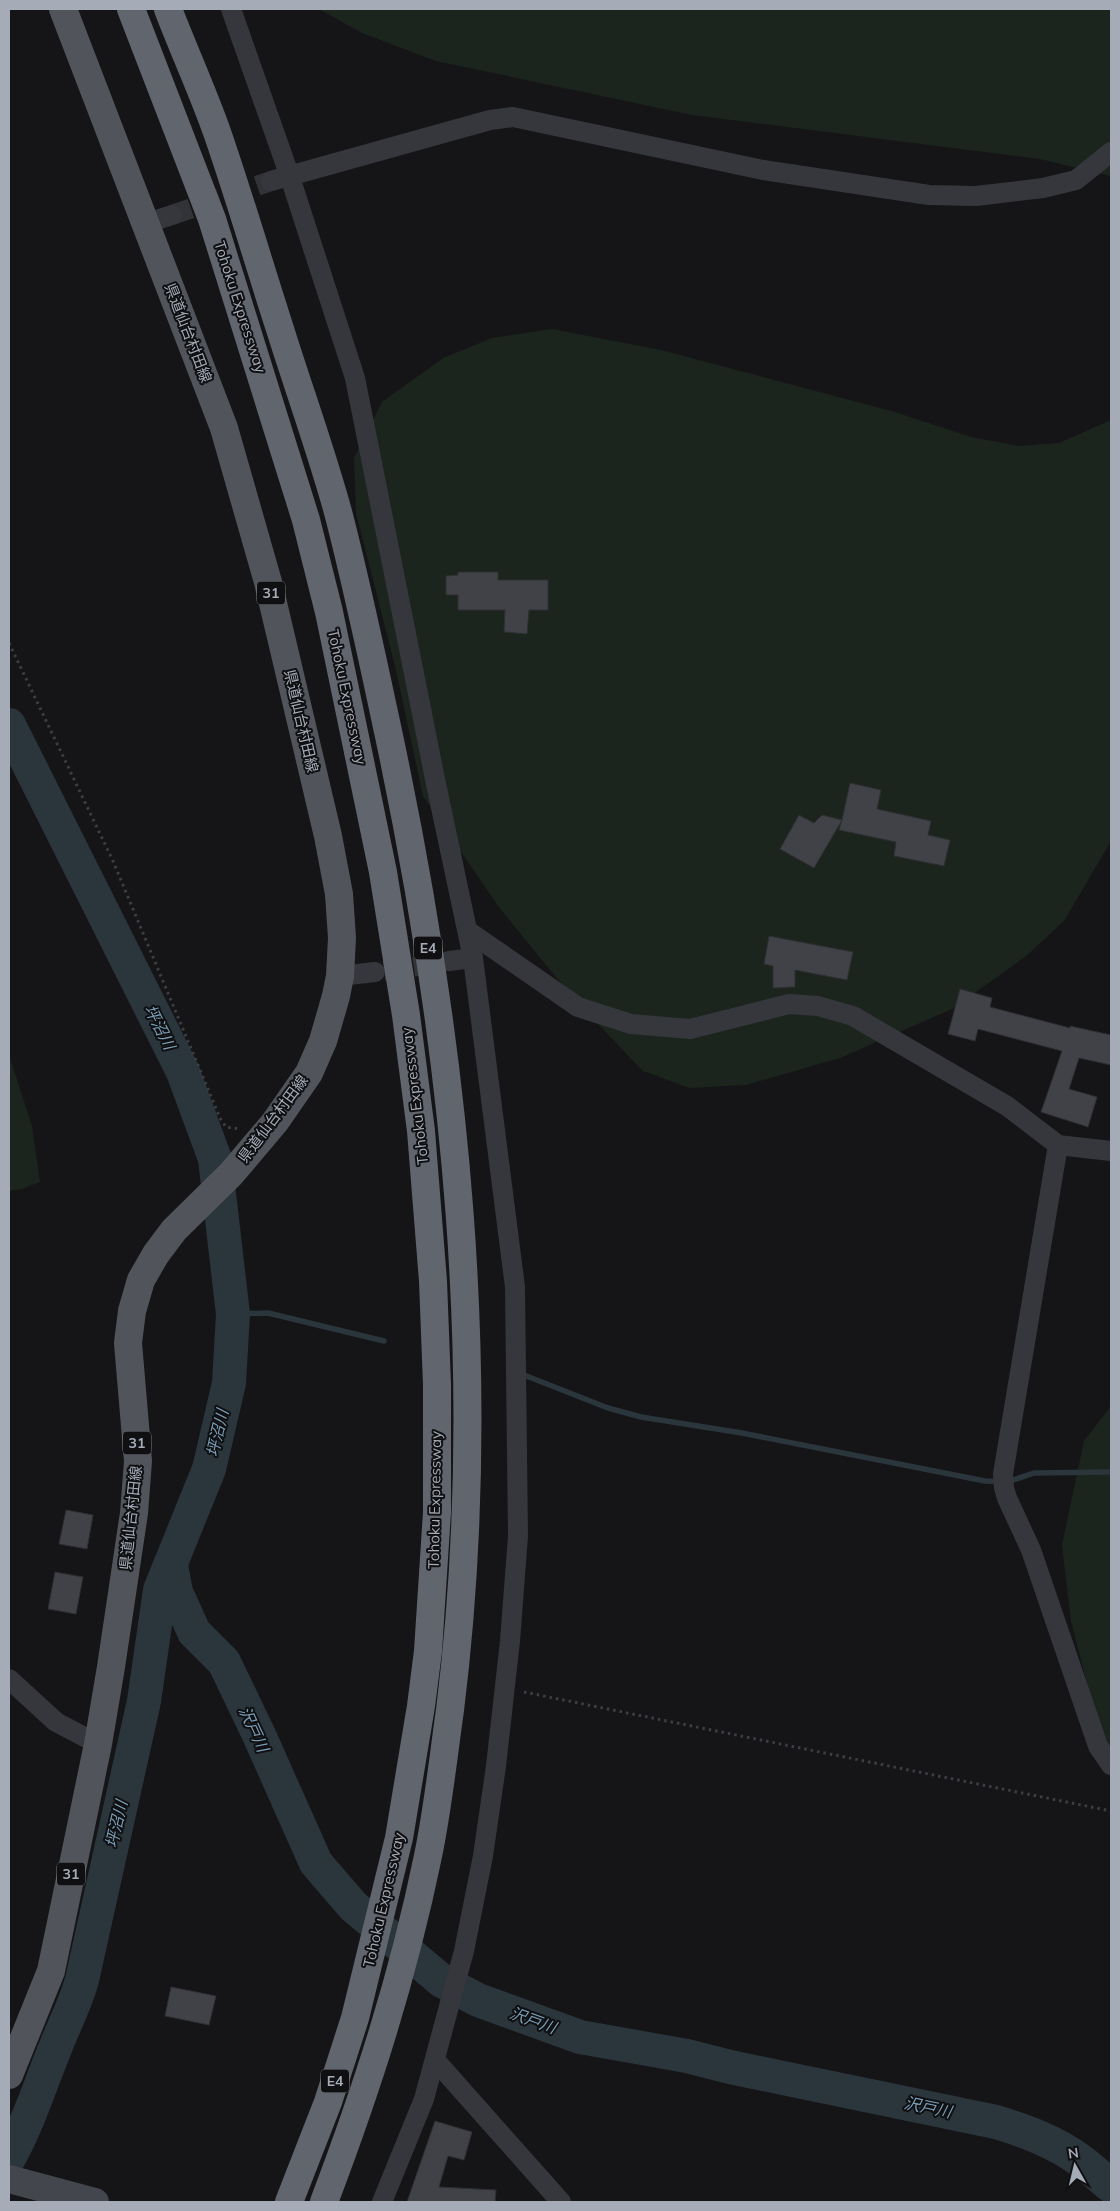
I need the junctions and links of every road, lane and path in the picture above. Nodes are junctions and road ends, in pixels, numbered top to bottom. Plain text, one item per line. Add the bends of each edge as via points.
1 (63, 9) edge
2 (131, 9) edge
3 (168, 9) edge
4 (231, 9) edge
5 (1111, 152) edge
6 (280, 178) junction
7 (172, 215) tunnel mouth
8 (147, 224) junction
9 (9, 643) edge
10 (468, 931) junction
11 (473, 958) junction
12 (449, 962) tunnel mouth
13 (374, 972) tunnel mouth
14 (340, 976) junction
15 (247, 1126) dead end
16 (1058, 1145) junction
17 (1111, 1151) edge
18 (9, 1680) edge
19 (504, 1688) junction
20 (98, 1744) junction
21 (1111, 1765) edge
22 (1111, 1811) edge
23 (435, 2060) junction
24 (9, 2075) edge
25 (10, 2179) edge
26 (95, 2202) edge
27 (289, 2202) edge
28 (324, 2202) edge
29 (382, 2202) edge
30 (561, 2202) edge

1 - 8 main road, 県道仙台村田線 / 31
2 - 27 highway, Tohoku Expressway / E4 via 212,219 306,520 343,677 381,863 421,1131 433,1282 437,1512 422,1697 399,1838 355,2018 328,2102
3 - 28 highway, Tohoku Expressway / E4 via 219,138 313,427 367,631 398,773 438,1012 458,1180 466,1289 469,1390 467,1508 460,1627 429,1851 399,1981 357,2116
4 - 6 street
5 - 6 street via 1076,180 1044,188 976,196 929,195 763,170 513,117 490,120
6 - 10 street via 355,378
7 - 8 street
8 - 14 main road, 県道仙台村田線 / 31 via 224,428 268,582 339,894
9 - 15 path via 113,861 220,1118 226,1128 242,1129
10 - 11 street
10 - 16 street via 578,1007 631,1024 690,1029 789,1004 818,1006 853,1016 1007,1106
11 - 12 street
11 - 19 street via 515,1287 518,1536
13 - 14 street
14 - 20 main road, 県道仙台村田線 / 31 via 323,1041 309,1073 275,1122 231,1174 174,1230 141,1280 132,1311 128,1343 138,1460 134,1513
16 - 17 street
16 - 21 street via 1004,1481 1098,1746
18 - 20 street via 56,1722
19 - 22 path
19 - 23 street via 483,1856 464,1951
20 - 24 main road, 県道仙台村田線 / 31 via 51,1971
23 - 29 street via 424,2099
23 - 30 street
25 - 26 main road

